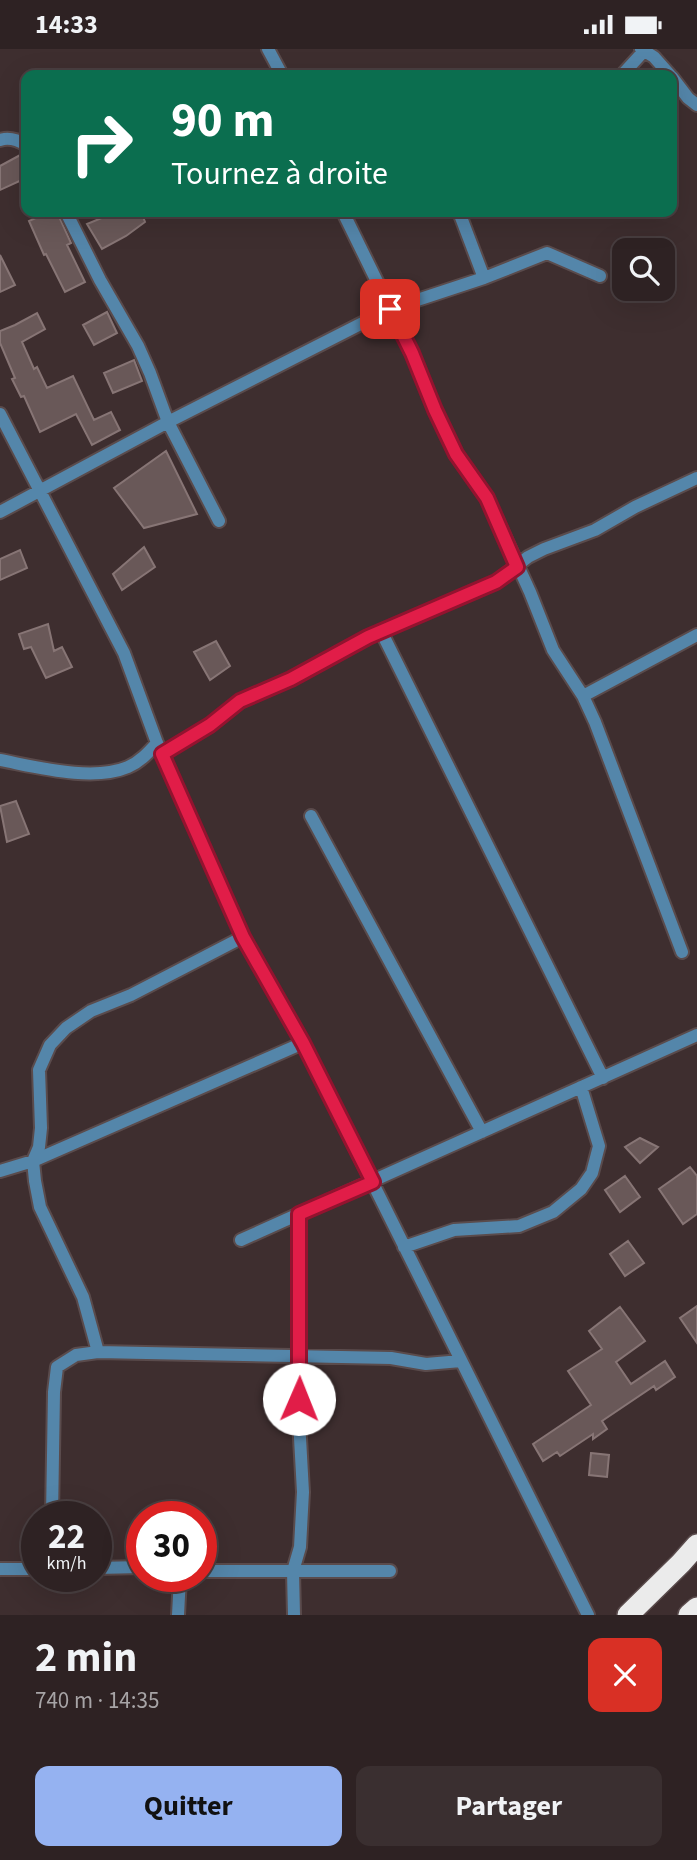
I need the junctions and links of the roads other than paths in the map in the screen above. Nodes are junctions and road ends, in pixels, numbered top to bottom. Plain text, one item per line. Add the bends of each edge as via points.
1 (268, 49) edge
2 (643, 50) edge
3 (279, 70) edge
4 (626, 70) edge
5 (666, 70) edge
6 (677, 84) edge
7 (697, 105) edge
8 (0, 140) edge
9 (21, 142) edge
10 (68, 217) edge
11 (346, 217) edge
12 (461, 217) edge
13 (600, 276) dead end
14 (484, 278) junction
15 (390, 309) junction
16 (0, 414) edge
17 (168, 422) junction
18 (697, 478) edge
19 (41, 491) junction
20 (0, 512) edge
21 (219, 521) dead end
22 (517, 567) junction
23 (381, 631) junction
24 (697, 635) edge
25 (583, 696) junction
26 (160, 748) junction
27 (0, 760) edge
28 (312, 816) dead end
29 (243, 937) junction
30 (682, 952) dead end
31 (697, 1035) edge
32 (303, 1043) junction
33 (603, 1077) junction
34 (581, 1087) junction
35 (482, 1132) junction
36 (33, 1161) junction
37 (0, 1171) edge
38 (373, 1182) junction
39 (299, 1214) junction
40 (241, 1240) dead end
41 (404, 1247) junction
42 (98, 1352) junction
43 (300, 1356) junction
44 (461, 1361) junction
45 (52, 1501) edge
46 (697, 1545) edge
47 (0, 1569) edge
48 (21, 1569) edge
49 (217, 1571) edge
50 (293, 1571) junction
51 (390, 1571) dead end
52 (179, 1592) edge
53 (697, 1608) edge
54 (178, 1615) edge
55 (294, 1615) edge
56 (588, 1615) edge
57 (628, 1615) edge
58 (689, 1615) edge

1 - 3 street
2 - 4 street
2 - 5 street
6 - 7 street
8 - 9 street
10 - 17 street via 138,347
11 - 15 street
12 - 14 street
13 - 14 street via 547,253
14 - 15 street
15 - 17 street
15 - 22 street via 456,454 487,498
16 - 19 street
17 - 19 street
17 - 21 street
18 - 22 street via 595,530 544,549
19 - 20 street
19 - 26 street via 124,653
22 - 23 street via 496,582
22 - 25 street via 553,650
23 - 26 street via 240,701 210,725
23 - 33 street
24 - 25 street
25 - 30 street
26 - 27 street via 131,766 102,773 58,771
26 - 29 street
28 - 35 street
29 - 32 street
29 - 36 street via 92,1011 50,1045 39,1070 41,1128
31 - 33 street
32 - 36 street
32 - 38 street
33 - 34 street
34 - 35 street
34 - 41 street via 599,1146 592,1173 581,1189 553,1212 519,1226 454,1230
35 - 38 street
36 - 37 street
36 - 42 street via 40,1207 83,1297
38 - 39 street
38 - 41 street
39 - 40 street
39 - 43 street
41 - 44 street
42 - 43 street
42 - 45 street via 76,1355 57,1367
43 - 44 street via 391,1358 426,1364
43 - 50 street via 303,1492 300,1547
44 - 56 street
46 - 57 highway
47 - 48 street
49 - 50 street
50 - 51 street
50 - 55 street
52 - 54 street
53 - 58 highway

